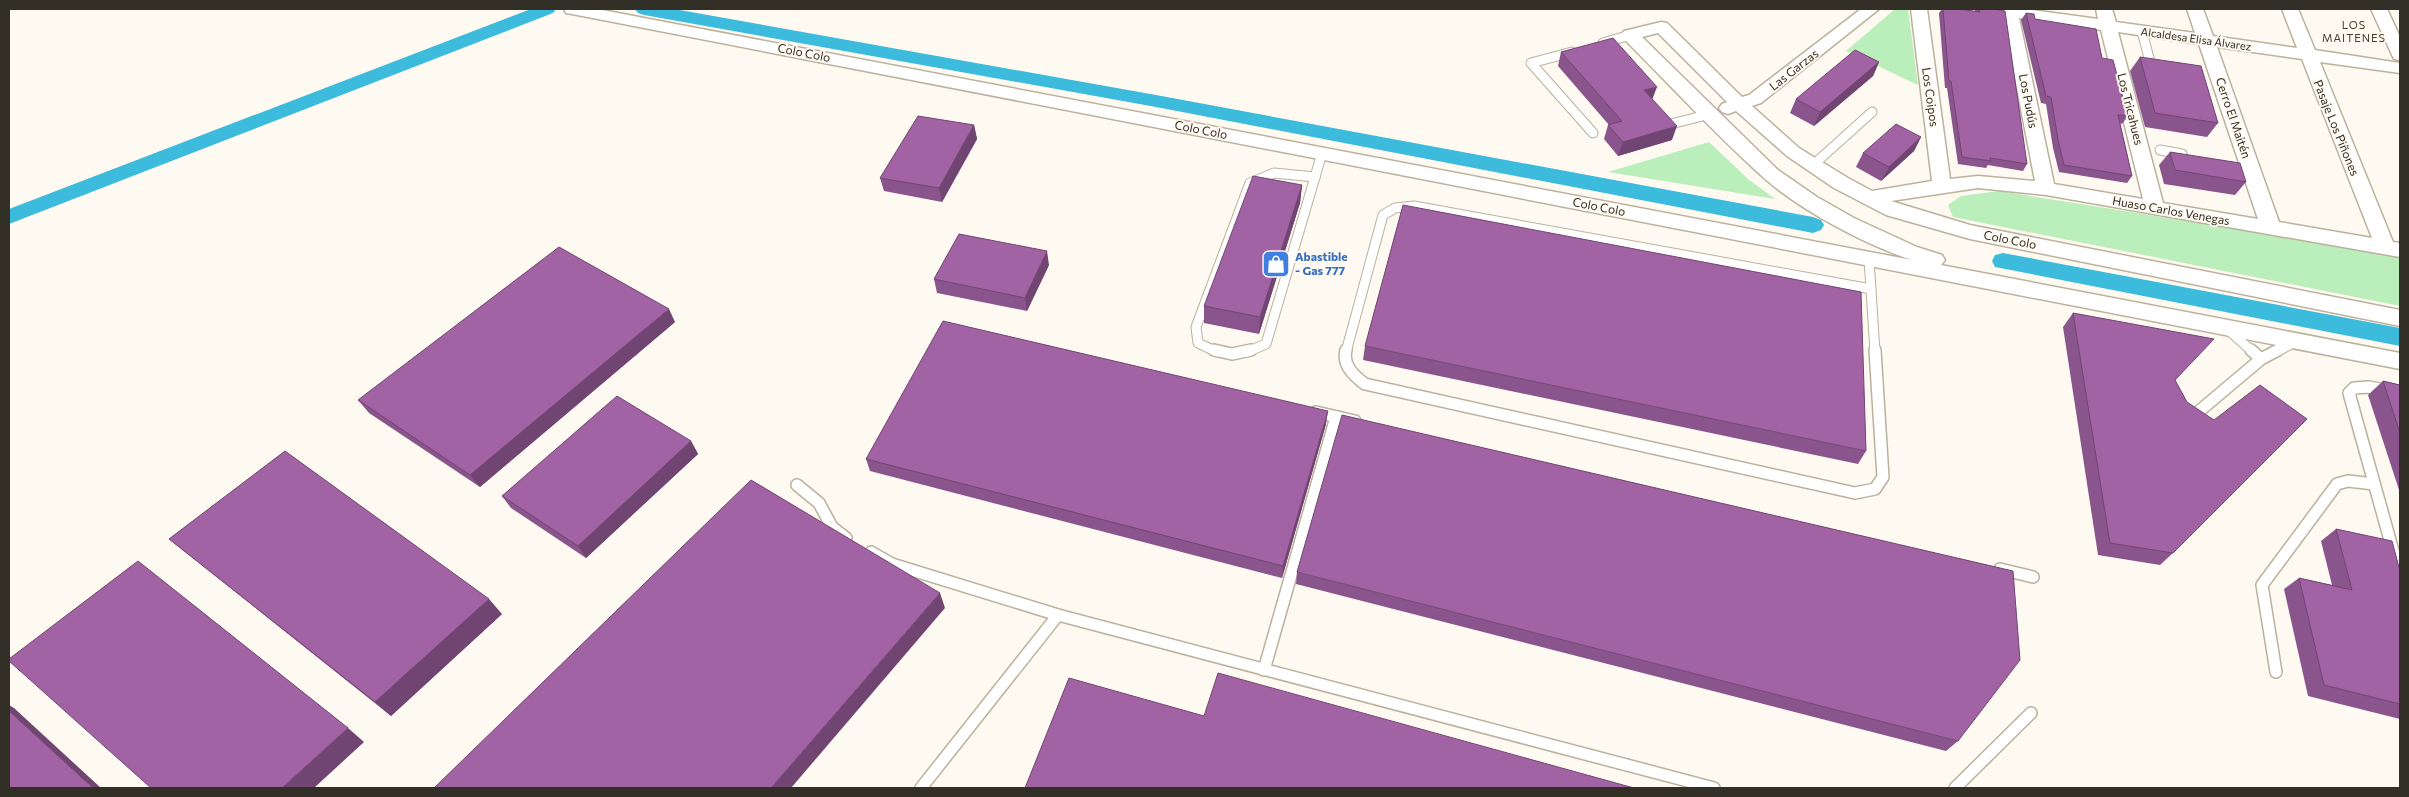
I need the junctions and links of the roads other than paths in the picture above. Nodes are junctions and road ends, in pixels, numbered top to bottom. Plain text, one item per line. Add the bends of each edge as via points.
1 (572, 9) edge
2 (1871, 9) edge
3 (1919, 9) edge
4 (1991, 9) edge
5 (2195, 9) edge
6 (2290, 9) edge
7 (2379, 9) edge
8 (2010, 12) junction
9 (2106, 17) edge
10 (2142, 31) junction
11 (1630, 35) junction
12 (2206, 40) junction
13 (2307, 55) junction
14 (2400, 55) edge
15 (2151, 66) edge
16 (2400, 68) edge
17 (1740, 105) junction
18 (1872, 112) dead end
19 (1709, 113) junction
20 (1671, 124) edge
21 (1593, 133) dead end
22 (2160, 150) dead end
23 (1322, 153) junction
24 (2196, 156) edge
25 (1812, 166) junction
26 (1315, 177) junction
27 (1942, 186) junction
28 (2046, 190) junction
29 (1869, 198) junction
30 (2155, 208) junction
31 (1838, 218) junction
32 (1944, 226) junction
33 (2271, 228) junction
34 (2392, 248) edge
35 (1831, 251) junction
36 (1869, 259) junction
37 (2009, 286) junction
38 (1871, 289) junction
39 (2400, 318) edge
40 (2225, 327) junction
41 (2298, 341) junction
42 (2260, 359) junction
43 (2400, 361) edge
44 (2400, 393) edge
45 (1308, 410) edge
46 (2197, 412) edge
47 (1336, 417) junction
48 (1365, 423) edge
49 (2374, 484) junction
50 (797, 485) dead end
51 (1985, 566) edge
52 (2400, 576) edge
53 (2033, 577) dead end
54 (1058, 615) junction
55 (1264, 670) junction
56 (2276, 672) dead end
57 (2031, 713) dead end
58 (921, 788) edge
59 (1714, 788) edge
60 (1955, 788) edge

1 - 23 street, Colo Colo
2 - 17 street, Las Garzas via 1769,90
3 - 27 street, Los Coipos
4 - 8 street, Alcaldesa Elisa Álvarez
5 - 12 street, Cerro El Maitén
6 - 13 street, Pasaje Los Piñones
7 - 14 street
8 - 9 street, Alcaldesa Elisa Álvarez
8 - 28 street, Los Pudús
9 - 10 street, Alcaldesa Elisa Álvarez
9 - 30 street, Los Tricahues
10 - 12 street, Alcaldesa Elisa Álvarez
10 - 15 lane
11 - 17 street, Colo Colo via 1661,27
11 - 19 street, Colo Colo
11 - 21 lane via 1531,64
12 - 13 street, Alcaldesa Elisa Álvarez
12 - 33 street, Cerro El Maitén via 2245,165
13 - 16 street, Alcaldesa Elisa Álvarez
13 - 34 street, Pasaje Los Piñones
17 - 19 street, Las Garzas
17 - 25 street, Colo Colo
18 - 25 lane
19 - 20 lane
19 - 31 street, Colo Colo via 1771,174
22 - 24 lane
23 - 26 lane
23 - 35 street, Colo Colo
25 - 29 street, Colo Colo
26 - 26 lane via 1280,172 1265,174 1250,182 1196,327 1198,343 1217,353 1245,354 1266,344
27 - 28 street, Huaso Carlos Venegas via 1978,182
27 - 29 street, Huaso Carlos Venegas
27 - 32 street via 1930,197 1932,210
28 - 30 street, Huaso Carlos Venegas
29 - 32 street, Colo Colo via 1893,210
30 - 33 street, Huaso Carlos Venegas
31 - 35 street via 1843,227 1841,239
31 - 37 street, Colo Colo via 1910,252
32 - 39 street, Colo Colo
33 - 34 street, Huaso Carlos Venegas
35 - 36 street, Colo Colo
36 - 37 street, Colo Colo
36 - 38 lane
37 - 40 street, Colo Colo
38 - 38 lane via 1883,477 1875,489 1855,493 1364,384 1351,374 1345,355 1384,215 1395,208 1414,206
40 - 41 street, Colo Colo
40 - 42 lane
41 - 42 lane
41 - 43 street, Colo Colo
42 - 46 lane
44 - 49 lane via 2369,387 2354,388 2349,393
45 - 47 lane
47 - 48 lane
47 - 55 lane
49 - 52 lane
49 - 56 lane via 2348,481 2338,484 2262,585
50 - 54 lane via 821,506 827,522 838,534 892,564
51 - 53 lane
54 - 55 lane
54 - 58 lane
55 - 59 lane
57 - 60 lane

